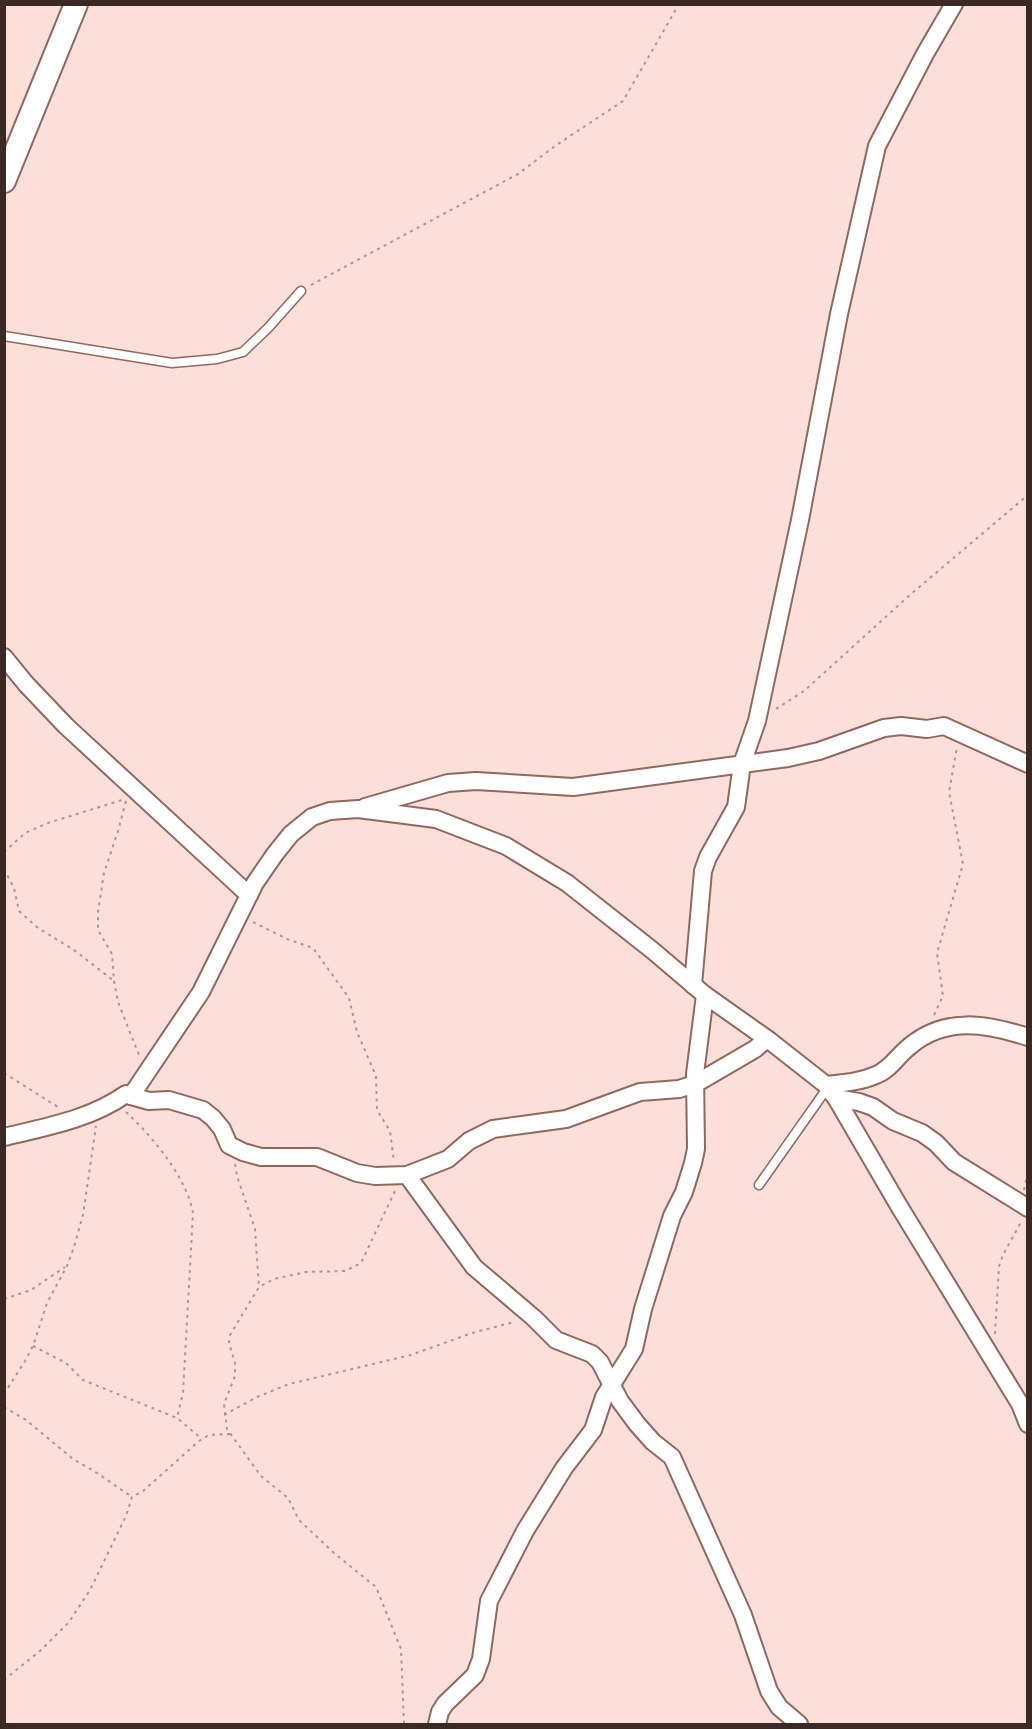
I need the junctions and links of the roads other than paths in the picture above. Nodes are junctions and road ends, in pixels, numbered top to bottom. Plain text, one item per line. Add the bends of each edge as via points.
1 (76, 4) edge
2 (954, 4) edge
3 (4, 181) edge
4 (301, 291) road end
5 (4, 336) edge
6 (4, 657) edge
7 (742, 764) junction
8 (1028, 764) edge
9 (358, 809) junction
10 (249, 895) junction
11 (699, 990) junction
12 (1028, 1037) edge
13 (767, 1039) junction
14 (695, 1084) junction
15 (830, 1090) junction
16 (131, 1096) junction
17 (4, 1137) edge
18 (405, 1175) junction
19 (759, 1185) dead end
20 (1025, 1206) edge
21 (612, 1383) junction
22 (1028, 1425) edge
23 (437, 1725) edge
24 (800, 1725) edge

1 - 3 street
2 - 7 street via 877,146 757,721
4 - 5 lane via 243,352 217,359 172,363
6 - 10 street via 66,726
7 - 8 street via 819,751 884,728 901,726 944,726
7 - 9 street via 573,788 476,781 448,783
7 - 11 street via 736,807 703,871
9 - 10 street via 312,817 286,840
9 - 11 street via 436,819 506,846 567,883
10 - 16 street via 201,992
11 - 13 street
11 - 14 street
12 - 15 street via 967,1024 928,1034 877,1075
13 - 14 street
13 - 15 street
14 - 18 street via 640,1092 566,1119 493,1129 469,1141 448,1159
14 - 21 street via 693,1163 672,1216 634,1349
15 - 19 lane
15 - 20 street via 922,1133 954,1161
15 - 22 street via 1020,1404
16 - 17 street via 126,1094 81,1117
16 - 18 street via 149,1101 169,1100 203,1110 222,1129 229,1145 243,1152 261,1157 317,1157 357,1173
18 - 21 street via 474,1267 556,1340 591,1354
21 - 23 street via 598,1409 593,1430 525,1531 489,1601 476,1675 445,1704
21 - 24 street via 637,1424 672,1457 743,1615 769,1690 779,1707

